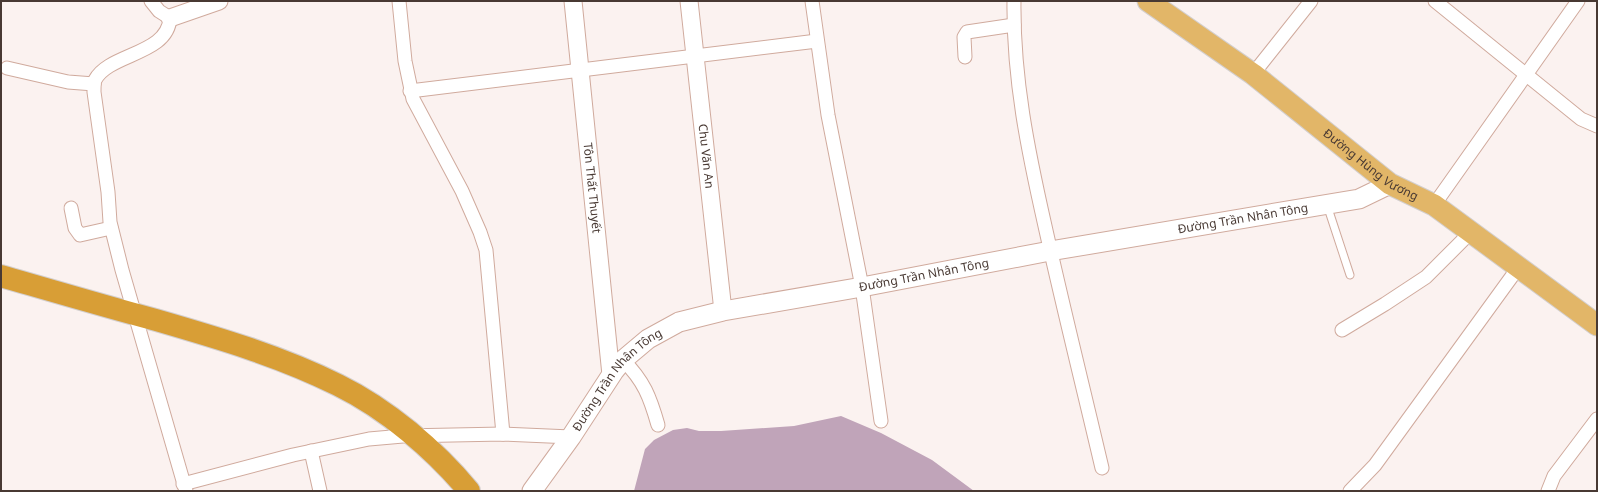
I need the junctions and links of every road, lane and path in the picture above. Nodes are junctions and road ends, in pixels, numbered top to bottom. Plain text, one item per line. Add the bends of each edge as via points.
1 (151, 1) edge
2 (218, 1) edge
3 (399, 1) edge
4 (573, 1) edge
5 (689, 1) edge
6 (812, 1) edge
7 (1014, 1) edge
8 (1148, 1) edge
9 (1311, 1) edge
10 (1435, 1) edge
11 (1578, 1) edge
12 (170, 18) junction
13 (1014, 25) junction
14 (817, 41) junction
15 (694, 55) junction
16 (965, 57) dead end
17 (6, 68) dead end
18 (579, 71) junction
19 (1253, 74) junction
20 (1526, 76) junction
21 (94, 84) junction
22 (410, 91) junction
23 (1597, 126) edge
24 (1390, 184) junction
25 (1327, 205) junction
26 (1434, 205) junction
27 (71, 208) dead end
28 (111, 228) junction
29 (1470, 233) junction
30 (1050, 251) junction
31 (1518, 268) junction
32 (1350, 275) dead end
33 (1, 276) edge
34 (862, 287) junction
35 (723, 312) junction
36 (134, 314) junction
37 (1597, 325) edge
38 (1342, 330) dead end
39 (623, 360) junction
40 (611, 375) junction
41 (1597, 419) edge
42 (881, 421) dead end
43 (658, 425) dead end
44 (503, 434) junction
45 (415, 436) junction
46 (571, 437) junction
47 (311, 451) junction
48 (1102, 468) dead end
49 (185, 488) edge
50 (320, 491) edge
51 (469, 491) edge
52 (532, 491) edge
53 (1350, 491) edge
54 (1548, 491) edge

1 - 12 street via 159,11
2 - 12 street
3 - 22 street
4 - 18 street, Tôn Thất Thuyết
5 - 15 street, Chu Văn An
6 - 14 street
7 - 13 street
8 - 19 main road, Đường Hùng Vương
9 - 19 street
10 - 20 street
11 - 20 street
12 - 21 street via 168,27 159,39 148,48 99,74
13 - 16 street via 966,32
13 - 30 street via 1014,51 1021,108
14 - 15 street
14 - 34 street via 828,115
15 - 18 street
15 - 35 street, Chu Văn An
17 - 21 street via 68,82
18 - 22 street
18 - 40 street, Tôn Thất Thuyết
19 - 24 main road, Đường Hùng Vương
20 - 23 street via 1581,119
20 - 26 street
21 - 28 street
22 - 44 street via 462,191 486,250
24 - 25 main road, Đường Trần Nhân Tông via 1360,200
24 - 26 main road, Đường Hùng Vương
25 - 30 main road, Đường Trần Nhân Tông
25 - 32 lane
26 - 29 main road, Đường Hùng Vương
27 - 28 street via 75,228 80,235
28 - 36 street
29 - 31 main road, Đường Hùng Vương
29 - 38 street via 1426,277
30 - 34 main road, Đường Trần Nhân Tông
30 - 48 street
31 - 37 main road, Đường Hùng Vương
31 - 53 street via 1375,465
33 - 36 highway
34 - 35 main road, Đường Trần Nhân Tông
34 - 42 street
35 - 39 main road, Đường Trần Nhân Tông via 679,322 648,339
36 - 45 highway via 241,346 307,371 345,389
36 - 49 street
39 - 40 main road, Đường Trần Nhân Tông
39 - 43 street via 645,387
40 - 46 main road, Đường Trần Nhân Tông
41 - 54 street via 1554,476
44 - 45 street
44 - 46 street
45 - 47 street via 369,439
45 - 51 highway
46 - 52 main road, Đường Trần Nhân Tông
47 - 49 street via 233,470
47 - 50 street

